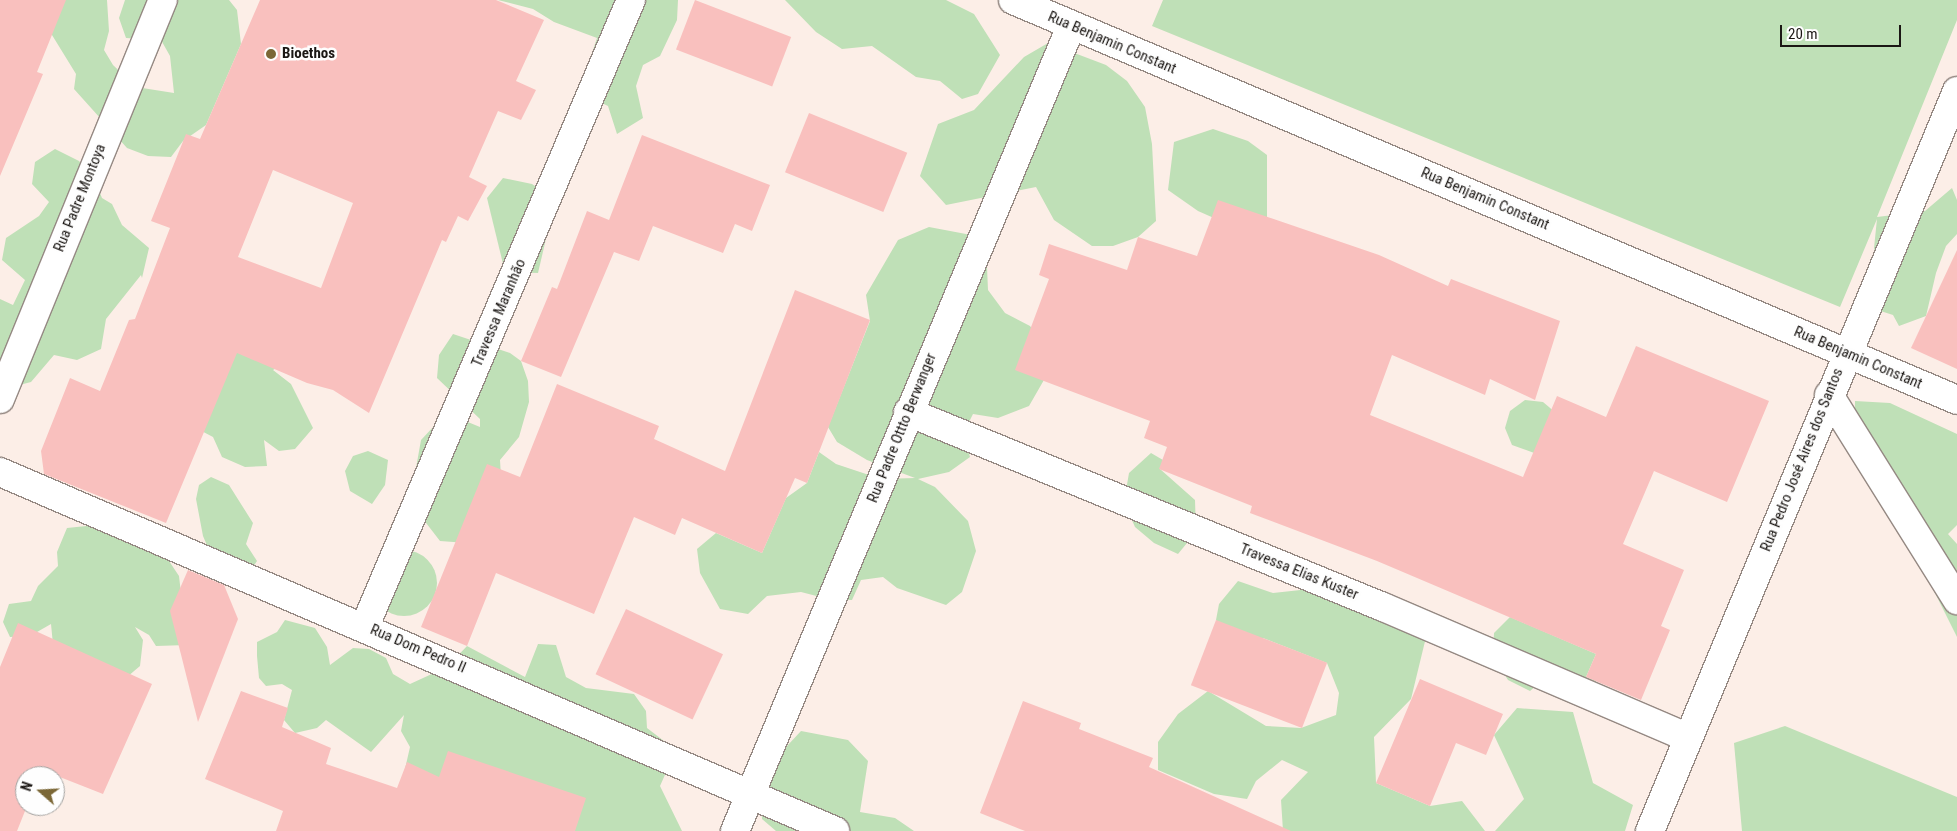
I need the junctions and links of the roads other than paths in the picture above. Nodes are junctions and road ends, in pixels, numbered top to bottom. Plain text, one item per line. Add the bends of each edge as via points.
1 (163, 0) edge
2 (631, 0) edge
3 (1013, 0) edge
4 (1071, 26) junction
5 (1957, 91) edge
6 (1846, 353) junction
7 (1829, 395) junction
8 (0, 398) edge
9 (1957, 400) edge
10 (908, 412) junction
11 (0, 472) edge
12 (1957, 600) edge
13 (365, 626) junction
14 (1687, 737) junction
15 (751, 793) junction
16 (735, 831) edge
17 (835, 831) edge
18 (1650, 831) edge

1 - 8 street, Rua Padre Montoya
2 - 13 street, Travessa Maranhão
3 - 4 street, Rua Benjamin Constant
4 - 6 street, Rua Benjamin Constant
4 - 10 street, Rua Padre Ottto Berwanger
5 - 6 street, Rua Pedro José Aires dos Santos
6 - 7 street, Rua Pedro José Aires dos Santos
6 - 9 street, Rua Benjamin Constant
7 - 12 street
7 - 14 street, Rua Pedro José Aires dos Santos
10 - 14 street, Travessa Elias Kuster via 1383,607
10 - 15 street, Rua Padre Ottto Berwanger
11 - 13 street, Rua Dom Pedro II
13 - 15 street, Rua Dom Pedro II
14 - 18 street, Rua Pedro José Aires dos Santos
15 - 16 street, Rua Padre Ottto Berwanger
15 - 17 street, Rua Dom Pedro II

